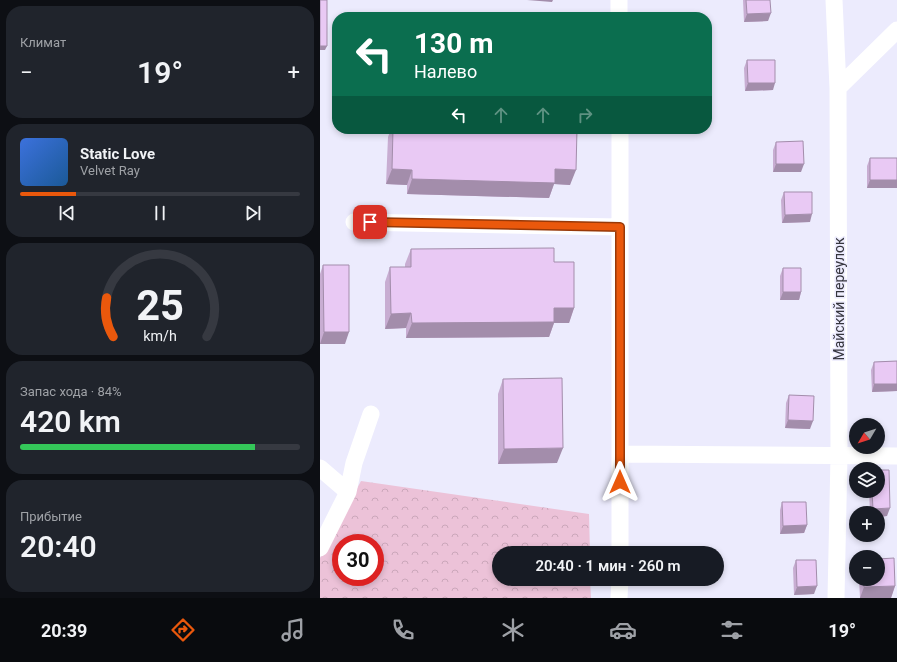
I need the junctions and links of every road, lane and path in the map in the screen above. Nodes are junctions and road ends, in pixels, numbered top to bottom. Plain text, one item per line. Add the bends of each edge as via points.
1 (619, 0) edge
2 (834, 0) edge
3 (619, 12) edge
4 (897, 30) edge
5 (838, 88) junction
6 (620, 134) edge
7 (354, 222) dead end
8 (620, 227) junction
9 (371, 414) dead end
10 (620, 454) junction
11 (839, 456) junction
12 (897, 456) edge
13 (320, 468) edge
14 (348, 492) junction
15 (620, 546) edge
16 (320, 548) edge
17 (620, 586) edge
18 (620, 598) edge
19 (836, 598) edge

1 - 3 street
2 - 5 street, Майский переулок
4 - 5 street
5 - 11 street, Майский переулок
6 - 8 street
7 - 8 street
8 - 10 street
9 - 14 street via 354,464
10 - 11 street
10 - 15 street
11 - 12 street
11 - 19 street, Майский переулок
13 - 14 street
14 - 16 street
17 - 18 street

